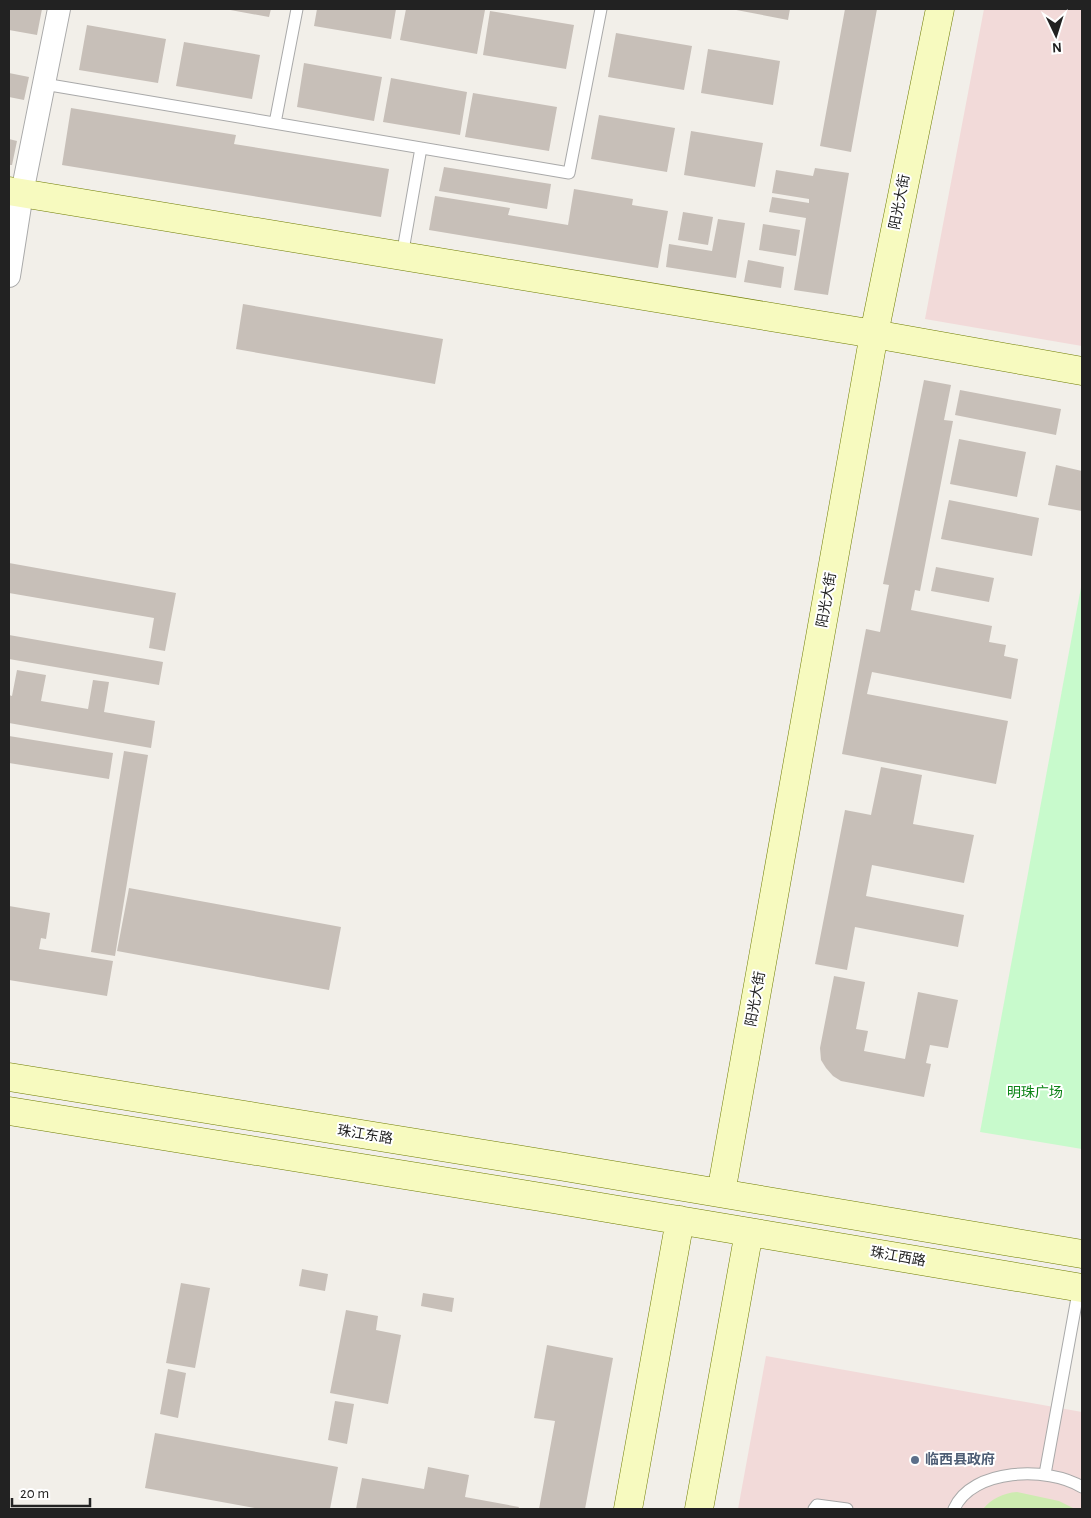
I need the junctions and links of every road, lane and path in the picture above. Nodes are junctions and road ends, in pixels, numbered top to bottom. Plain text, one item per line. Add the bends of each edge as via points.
1 (59, 9) edge
2 (297, 9) edge
3 (601, 9) edge
4 (940, 9) edge
5 (44, 84) junction
6 (275, 123) junction
7 (421, 148) junction
8 (16, 192) edge
9 (402, 256) junction
10 (9, 276) edge
11 (874, 334) junction
12 (1082, 371) edge
13 (9, 1077) edge
14 (9, 1111) edge
15 (721, 1193) junction
16 (680, 1220) junction
17 (749, 1232) junction
18 (1082, 1254) edge
19 (1081, 1287) edge
20 (1045, 1474) junction
21 (1082, 1487) edge
22 (628, 1509) edge
23 (700, 1509) edge
24 (814, 1509) edge
25 (848, 1509) edge
26 (954, 1509) edge

1 - 5 street
2 - 6 lane
3 - 7 lane via 569,173
4 - 11 street, 阳光大街
5 - 6 lane
5 - 8 street
6 - 7 lane
7 - 9 lane
8 - 9 street
8 - 10 street
9 - 11 street
11 - 12 street
11 - 15 street, 阳光大街
13 - 15 street, 珠江东路
14 - 16 street, 珠江西路
15 - 18 street
16 - 17 street, 珠江西路
16 - 22 street
17 - 19 street, 珠江西路
17 - 23 street
19 - 20 lane
20 - 21 lane
20 - 26 lane via 1000,1476 972,1486
24 - 25 lane via 817,1505

